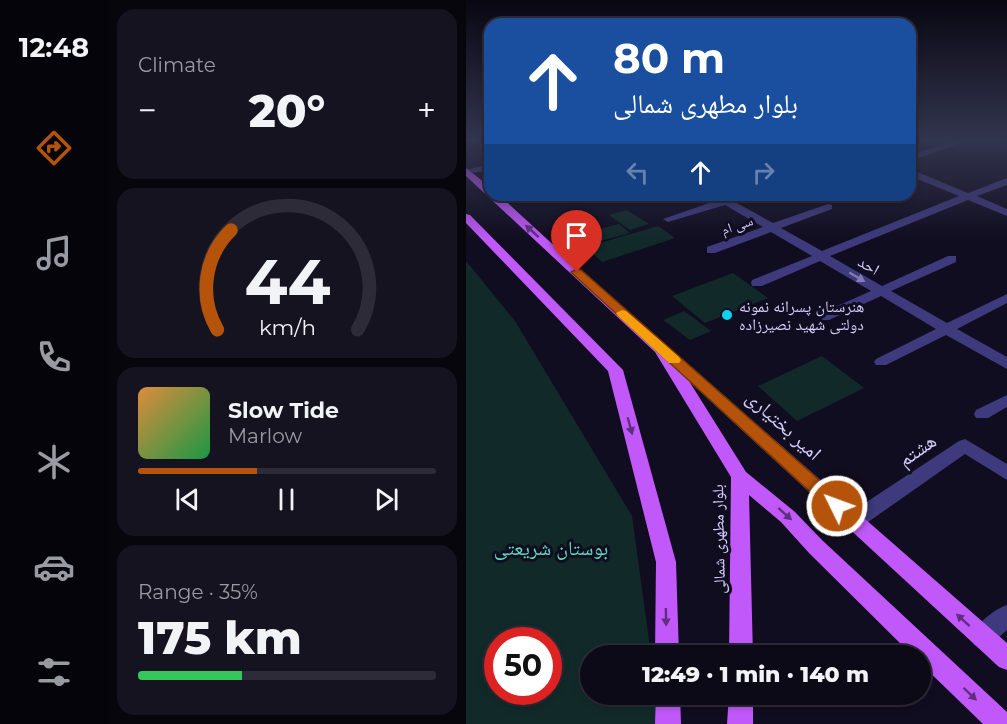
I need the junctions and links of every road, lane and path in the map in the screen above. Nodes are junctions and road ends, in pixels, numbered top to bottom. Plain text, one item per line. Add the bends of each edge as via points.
1 (470, 174) edge
2 (916, 175) edge
3 (1006, 181) edge
4 (484, 187) edge
5 (967, 196) junction
6 (499, 201) edge
7 (728, 202) joint
8 (828, 207) dead end
9 (1006, 213) edge
10 (466, 218) edge
11 (668, 219) dead end
12 (773, 228) junction
13 (711, 250) dead end
14 (821, 256) junction
15 (952, 259) dead end
16 (757, 283) dead end
17 (882, 291) junction
18 (1006, 298) edge
19 (824, 317) dead end
20 (946, 328) junction
21 (661, 349) junction
22 (881, 362) dead end
23 (1006, 364) edge
24 (1006, 399) edge
25 (982, 414) dead end
26 (1006, 473) edge
27 (740, 477) junction
28 (854, 521) junction
29 (1006, 615) edge
30 (982, 637) junction
31 (667, 645) edge
32 (741, 645) edge
33 (1006, 659) edge
34 (668, 705) edge
35 (741, 705) edge
36 (668, 724) edge
37 (740, 724) edge
38 (1001, 724) edge

1 - 4 main road, بلوار مطهری شمالی
2 - 5 street
3 - 5 street
5 - 9 street
5 - 14 street
21 -> 6 main road, بلوار مطهری شمالی
7 - 11 street
7 - 12 street, احد
8 - 12 street, سی ام
10 -> 31 main road via 615,370 666,562
12 - 13 street, سی ام
12 - 14 street, احد
14 - 16 street
14 -> 17 street, احد
15 - 17 street
17 - 19 street
17 - 20 street, احد
18 - 20 street
20 - 22 street
20 - 23 street, احد
21 - 27 main road, بلوار مطهری شمالی
21 - 28 main road, امیر بختیاری
24 - 25 street
26 - 28 street, هشتم via 965,445
27 - 32 main road, بلوار مطهری شمالی
27 -> 38 main road via 788,517
30 -> 28 main road, امیر بختیاری
29 - 30 street
30 - 33 main road, امیر بختیاری
34 - 36 main road
35 - 37 main road

